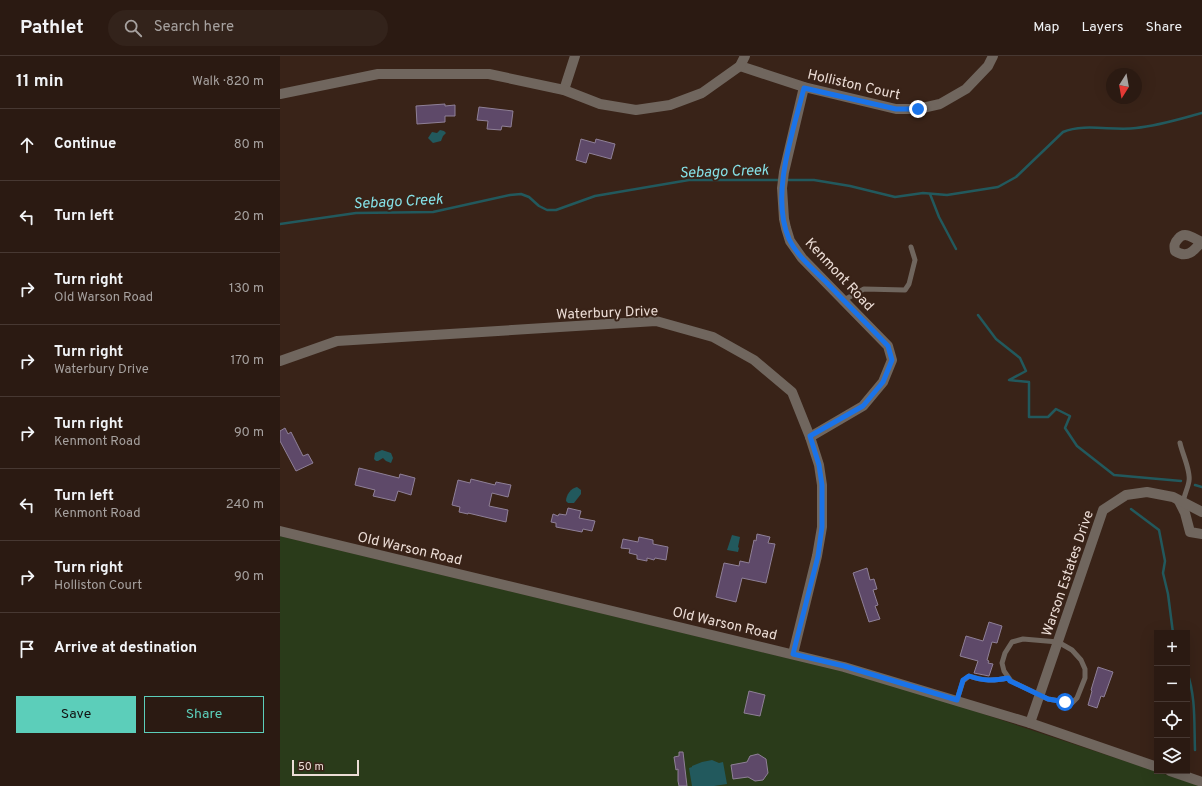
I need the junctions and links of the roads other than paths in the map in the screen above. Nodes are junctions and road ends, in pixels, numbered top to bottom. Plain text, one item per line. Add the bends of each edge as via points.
1 (576, 56) edge
2 (745, 56) edge
3 (993, 56) edge
4 (740, 66) junction
5 (804, 88) junction
6 (564, 90) junction
7 (280, 94) edge
8 (911, 247) dead end
9 (844, 300) junction
10 (280, 361) edge
11 (810, 436) junction
12 (1180, 443) dead end
13 (1181, 502) junction
14 (1202, 512) edge
15 (280, 531) edge
16 (1202, 534) edge
17 (1058, 642) junction
18 (793, 654) junction
19 (1008, 678) junction
20 (1040, 696) junction
21 (957, 700) junction
22 (1030, 723) junction
23 (1154, 766) edge
24 (1179, 774) edge
25 (1202, 782) edge

1 - 6 street
2 - 4 street
3 - 5 street, Holliston Court via 988,66 966,89 940,104 918,109 896,109
4 - 5 street, Holliston Court
4 - 6 street via 702,93 670,105 636,110 600,104
5 - 9 street, Kenmont Road via 784,172 784,219 790,241 802,258
6 - 7 street via 489,74 378,74
8 - 9 lane via 914,260 909,284 904,290 864,289
9 - 11 street, Kenmont Road via 888,346 892,360 883,382 863,406
10 - 11 street, Waterbury Drive via 337,342 656,321 713,337 754,360 792,392
11 - 18 street, Waterbury Drive via 820,472 822,527 818,556
12 - 13 lane via 1189,472 1189,481
13 - 14 street, Warson Estates Drive
13 - 16 street via 1190,532
13 - 17 street, Warson Estates Drive via 1173,497 1147,492 1126,495 1103,510
15 - 18 street, Old Warson Road
17 - 19 lane via 1023,639 1012,642 1004,653 1002,663
17 - 20 street, Warson Estates Drive
17 - 20 lane via 1072,650 1081,660 1085,678 1077,698 1072,703
18 - 21 street, Old Warson Road via 844,666
19 - 20 lane
19 - 21 lane via 993,681 969,676 963,680
20 - 22 street, Warson Estates Drive
21 - 22 street, Old Warson Road
22 - 23 street, Old Warson Road
24 - 25 street

